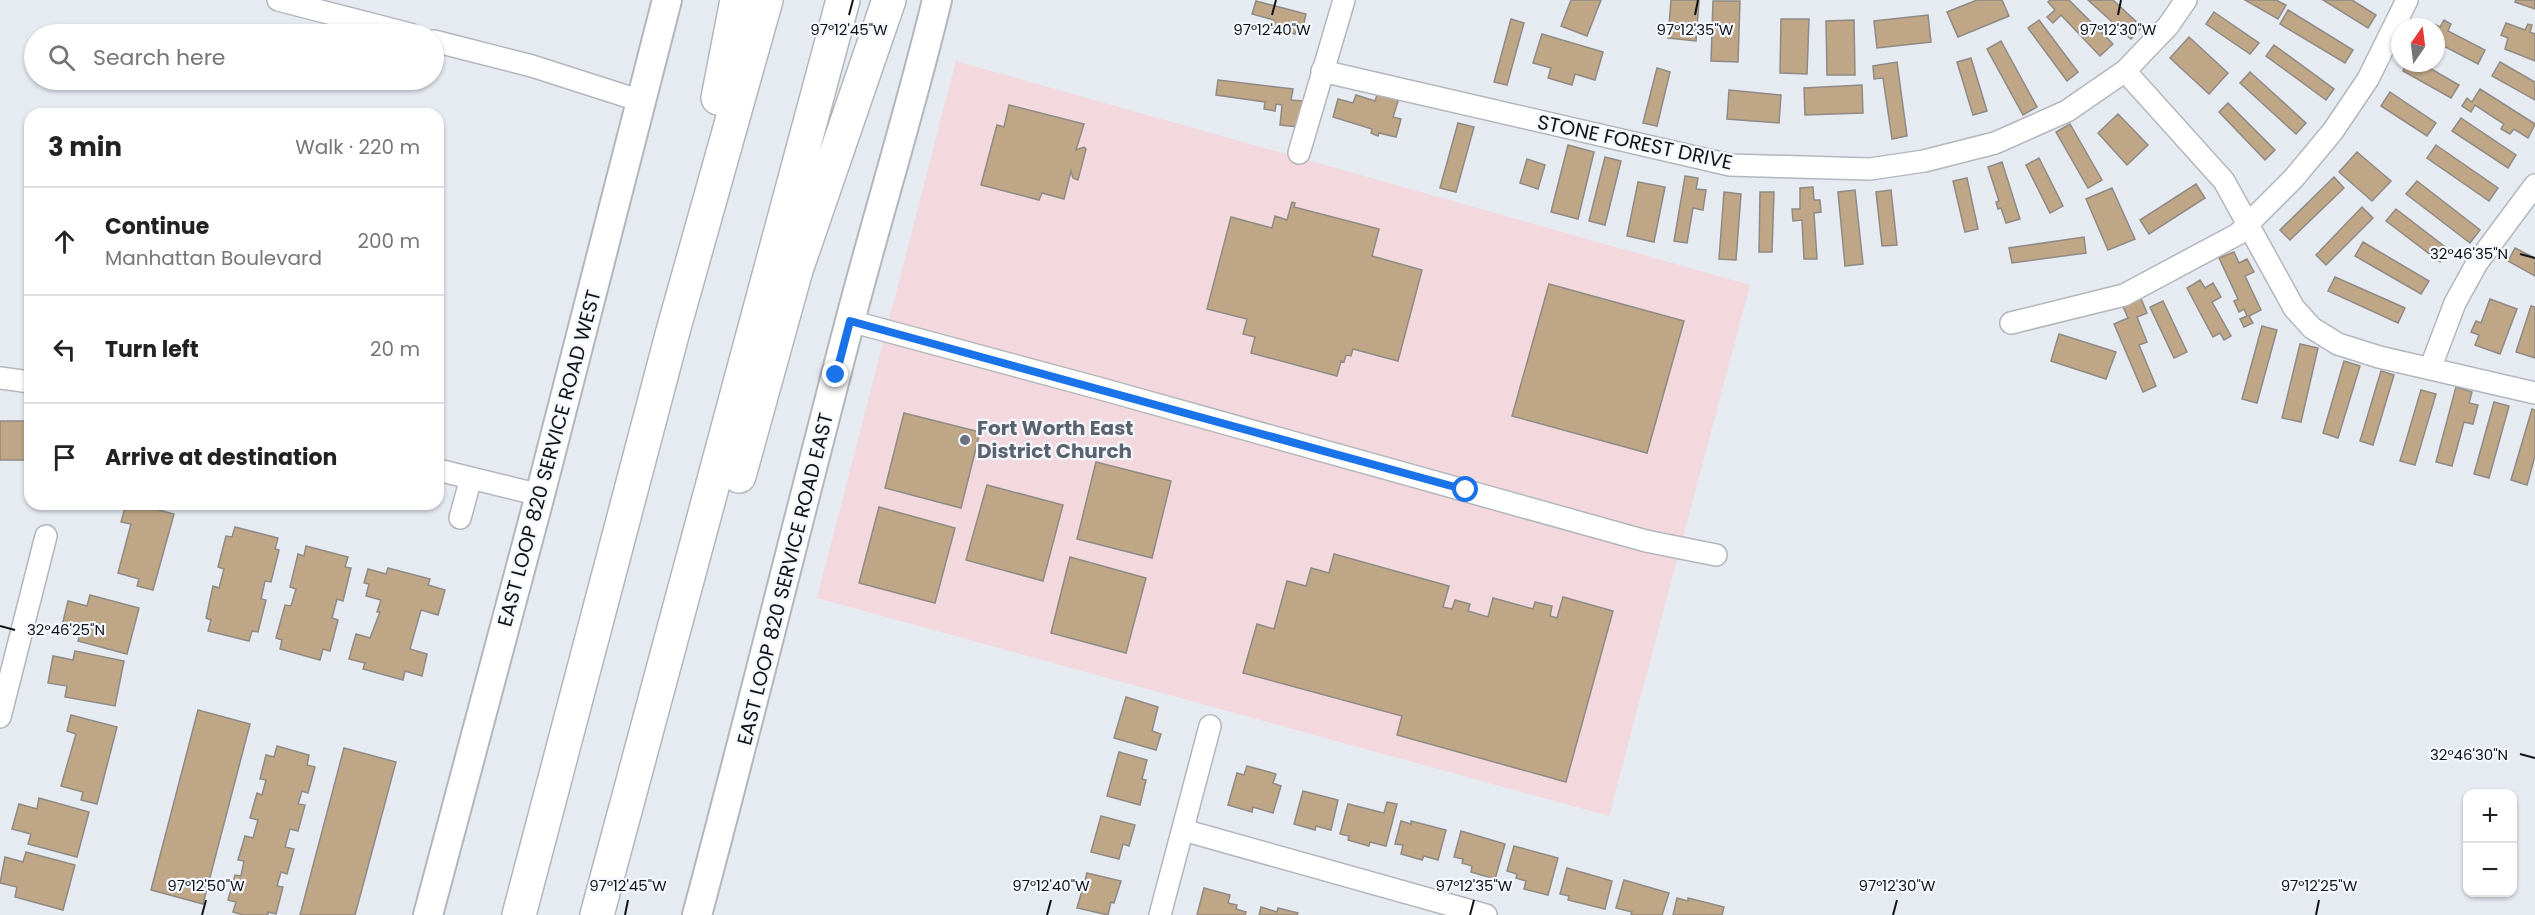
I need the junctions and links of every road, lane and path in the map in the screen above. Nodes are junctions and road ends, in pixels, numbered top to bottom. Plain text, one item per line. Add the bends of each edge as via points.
1 (278, 0) edge
2 (667, 0) edge
3 (737, 0) edge
4 (766, 0) edge
5 (843, 0) edge
6 (889, 0) edge
7 (937, 0) edge
8 (1344, 0) edge
9 (2186, 0) edge
10 (2407, 0) edge
11 (371, 24) edge
12 (444, 44) edge
13 (1322, 71) junction
14 (2125, 71) junction
15 (641, 101) junction
16 (1299, 153) dead end
17 (2535, 185) edge
18 (2249, 224) junction
19 (850, 321) junction
20 (2012, 323) dead end
21 (673, 331) junction
22 (2430, 369) junction
23 (0, 378) edge
24 (24, 381) edge
25 (2535, 393) edge
26 (444, 471) edge
27 (471, 478) junction
28 (540, 495) junction
29 (460, 518) dead end
30 (46, 536) dead end
31 (1716, 555) dead end
32 (0, 717) edge
33 (1210, 726) dead end
34 (640, 759) junction
35 (1182, 830) junction
36 (428, 915) edge
37 (519, 915) edge
38 (597, 915) edge
39 (697, 915) edge
40 (1160, 915) edge
41 (1486, 915) edge

1 - 11 street
2 - 15 main road, EAST LOOP 820 SERVICE ROAD WEST
3 - 21 highway
4 - 21 highway
5 - 34 highway
6 - 34 highway via 796,270 676,702
7 - 19 main road, EAST LOOP 820 SERVICE ROAD EAST
8 - 13 street
9 - 14 street, STONE FOREST DRIVE via 2168,26
10 - 18 street via 2368,79 2333,131
12 - 15 street via 532,66
13 - 14 street, STONE FOREST DRIVE via 1730,165 1870,169 1924,161 1995,143 2067,111
13 - 16 street
14 - 18 street via 2224,181
15 - 28 main road, EAST LOOP 820 SERVICE ROAD WEST
17 - 22 street via 2477,263 2455,303
18 - 20 street via 2238,234 2124,295
18 - 22 street via 2294,308 2312,328 2338,344
19 - 31 street via 1646,541
19 - 39 main road, EAST LOOP 820 SERVICE ROAD EAST
21 - 37 highway
22 - 25 street
23 - 24 street
26 - 27 street
27 - 28 street
27 - 29 street
28 - 36 main road, EAST LOOP 820 SERVICE ROAD WEST
30 - 32 street
33 - 35 street
34 - 38 highway
35 - 40 street
35 - 41 street

